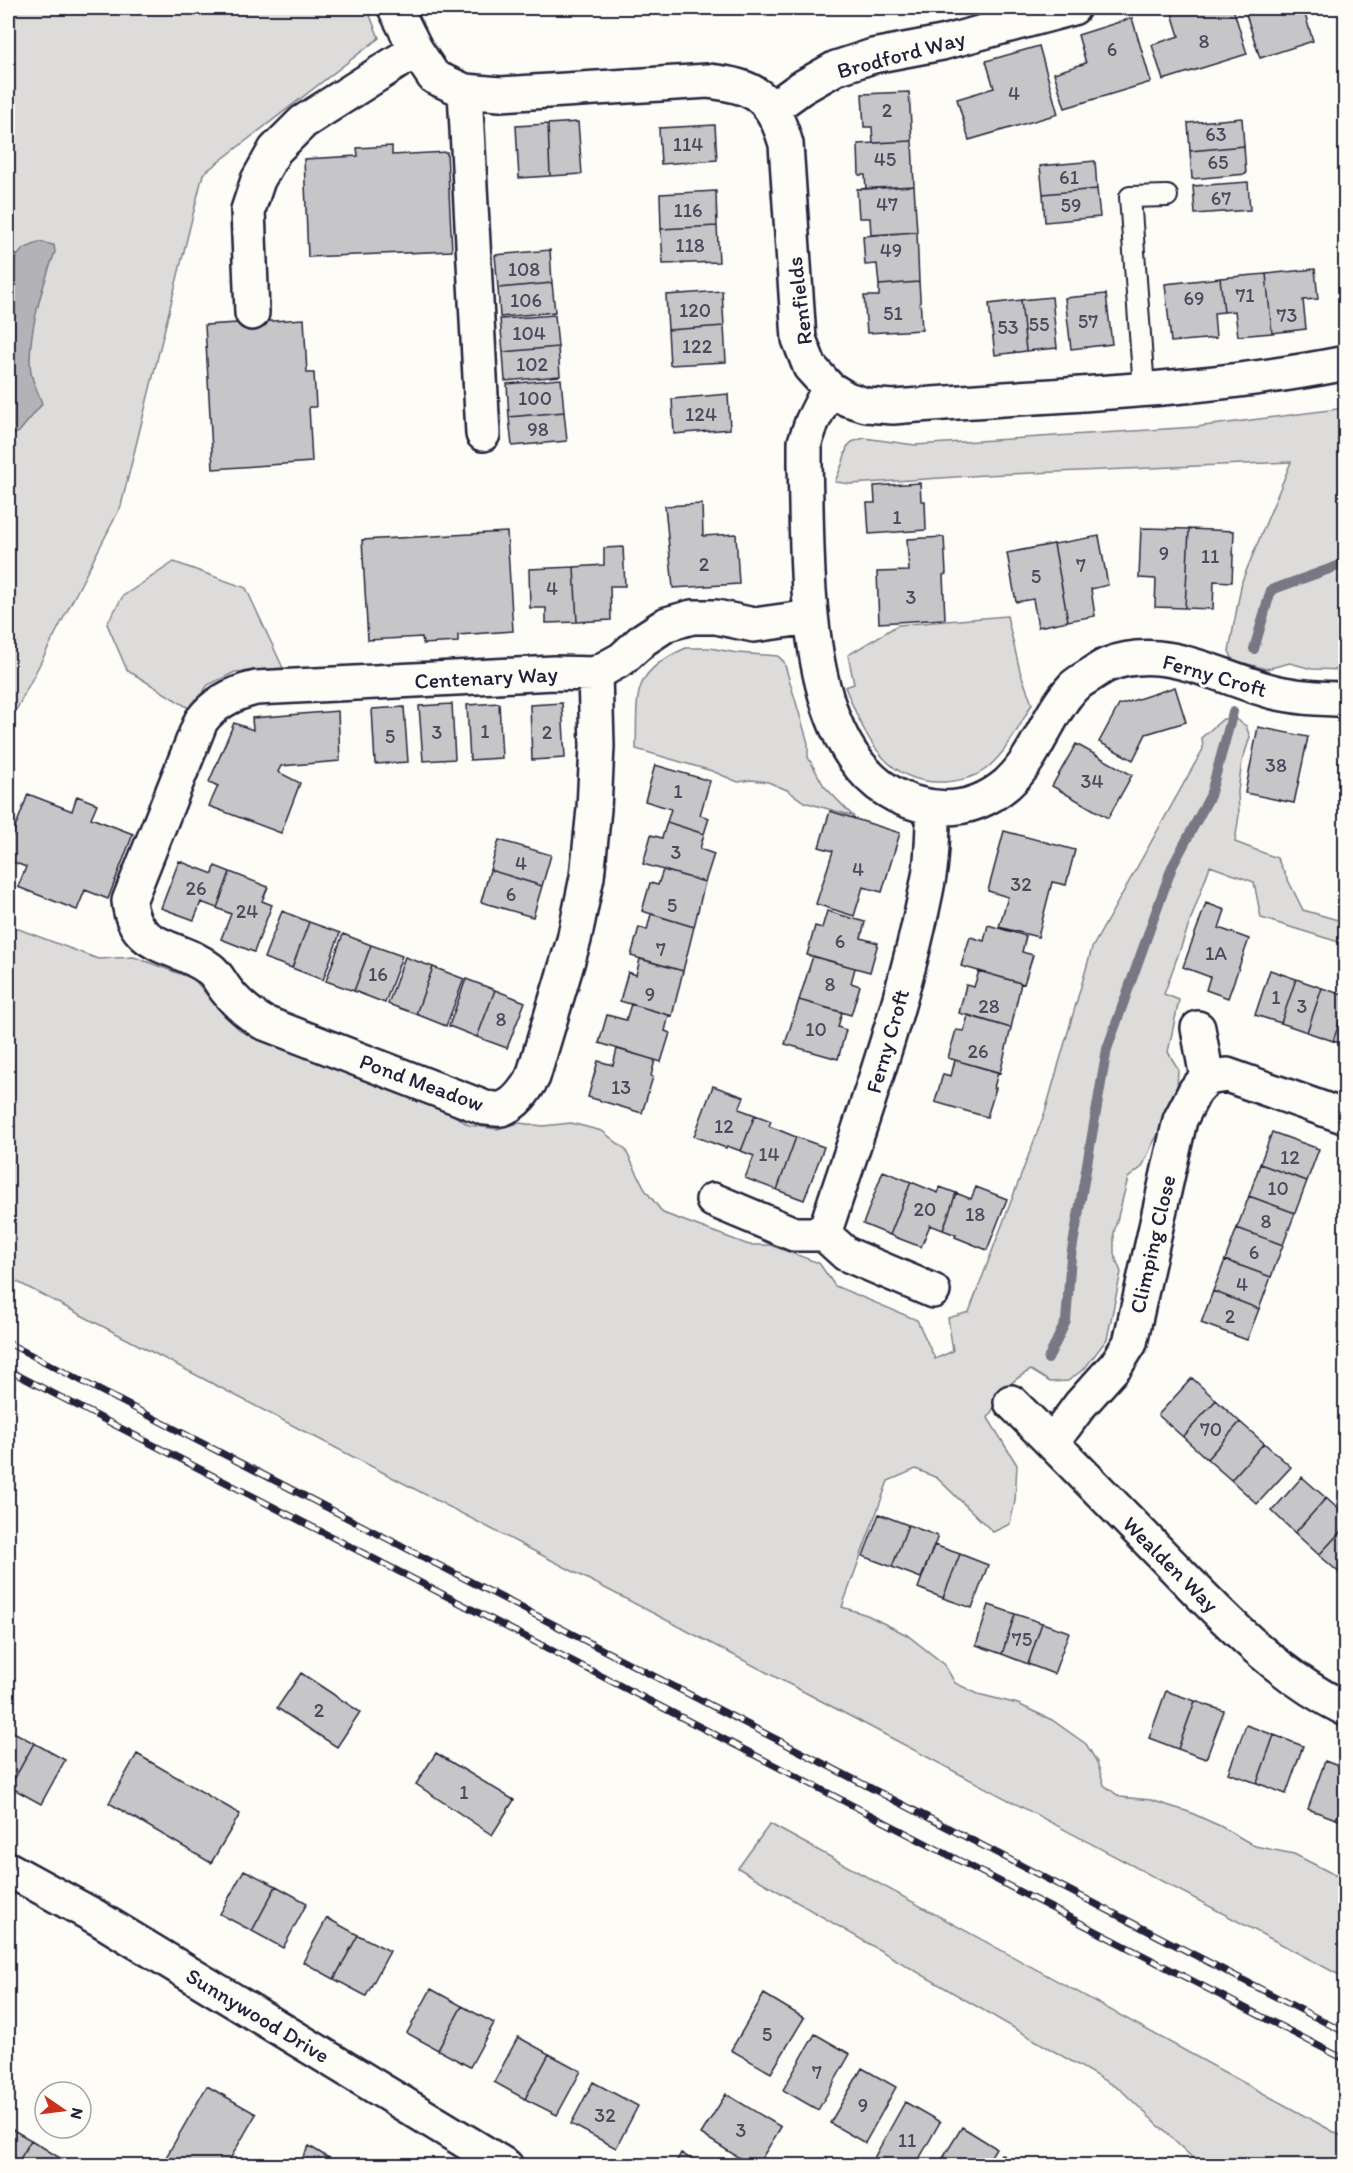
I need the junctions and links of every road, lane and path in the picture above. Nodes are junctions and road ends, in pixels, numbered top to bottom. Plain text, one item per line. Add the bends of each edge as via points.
1 (395, 8) edge
2 (1073, 8) edge
3 (416, 50) junction
4 (465, 91) junction
5 (772, 109) junction
6 (1167, 196) dead end
7 (252, 313) dead end
8 (1346, 363) edge
9 (829, 388) junction
10 (1144, 389) junction
11 (483, 434) dead end
12 (811, 617) junction
13 (595, 674) junction
14 (1346, 699) edge
15 (182, 764) joint
16 (934, 808) junction
17 (1198, 1028) dead end
18 (1207, 1078) junction
19 (1346, 1117) edge
20 (713, 1200) dead end
21 (824, 1234) junction
22 (933, 1291) dead end
23 (1011, 1402) dead end
24 (1052, 1443) junction
25 (1346, 1709) edge
26 (8, 1869) edge
27 (506, 2166) edge

1 - 3 street, Renfields
2 - 5 street, Brodford Way via 836,68
3 - 4 street, Renfields via 434,77
3 - 7 street via 303,122 275,150 258,180 248,210
4 - 5 street, Renfields via 500,94 708,81 735,84 752,91
4 - 11 street
5 - 9 street, Renfields via 786,144 799,339 810,368
6 - 10 lane via 1130,197
8 - 10 street, Renfields via 1294,374
9 - 10 street, Renfields via 866,405 893,407
9 - 12 street, Ferny Croft via 805,442
12 - 13 street via 754,625 716,617 692,617 667,624 622,659
12 - 16 street, Ferny Croft via 823,688 849,749 886,792
13 - 15 street, Centenary Way via 256,688 210,709
13 - 15 street, Pond Meadow via 594,809 587,877 574,940 533,1077 526,1090 500,1110 485,1108 262,1022 244,1010 212,971 140,932 131,917 129,901
14 - 16 street, Ferny Croft via 1312,700 1180,661 1145,656 1107,665 1074,686 1008,783 983,801 958,808
16 - 21 street, Ferny Croft via 930,874 898,1004
17 - 18 street
18 - 19 street via 1227,1075
18 - 24 street, Climping Close via 1195,1091 1180,1120 1130,1343
20 - 21 street via 794,1234
21 - 22 street via 846,1254
23 - 24 street, Wealden Way
24 - 25 street, Wealden Way via 1254,1645 1297,1679
26 - 27 street, Sunnywood Drive via 96,1917

